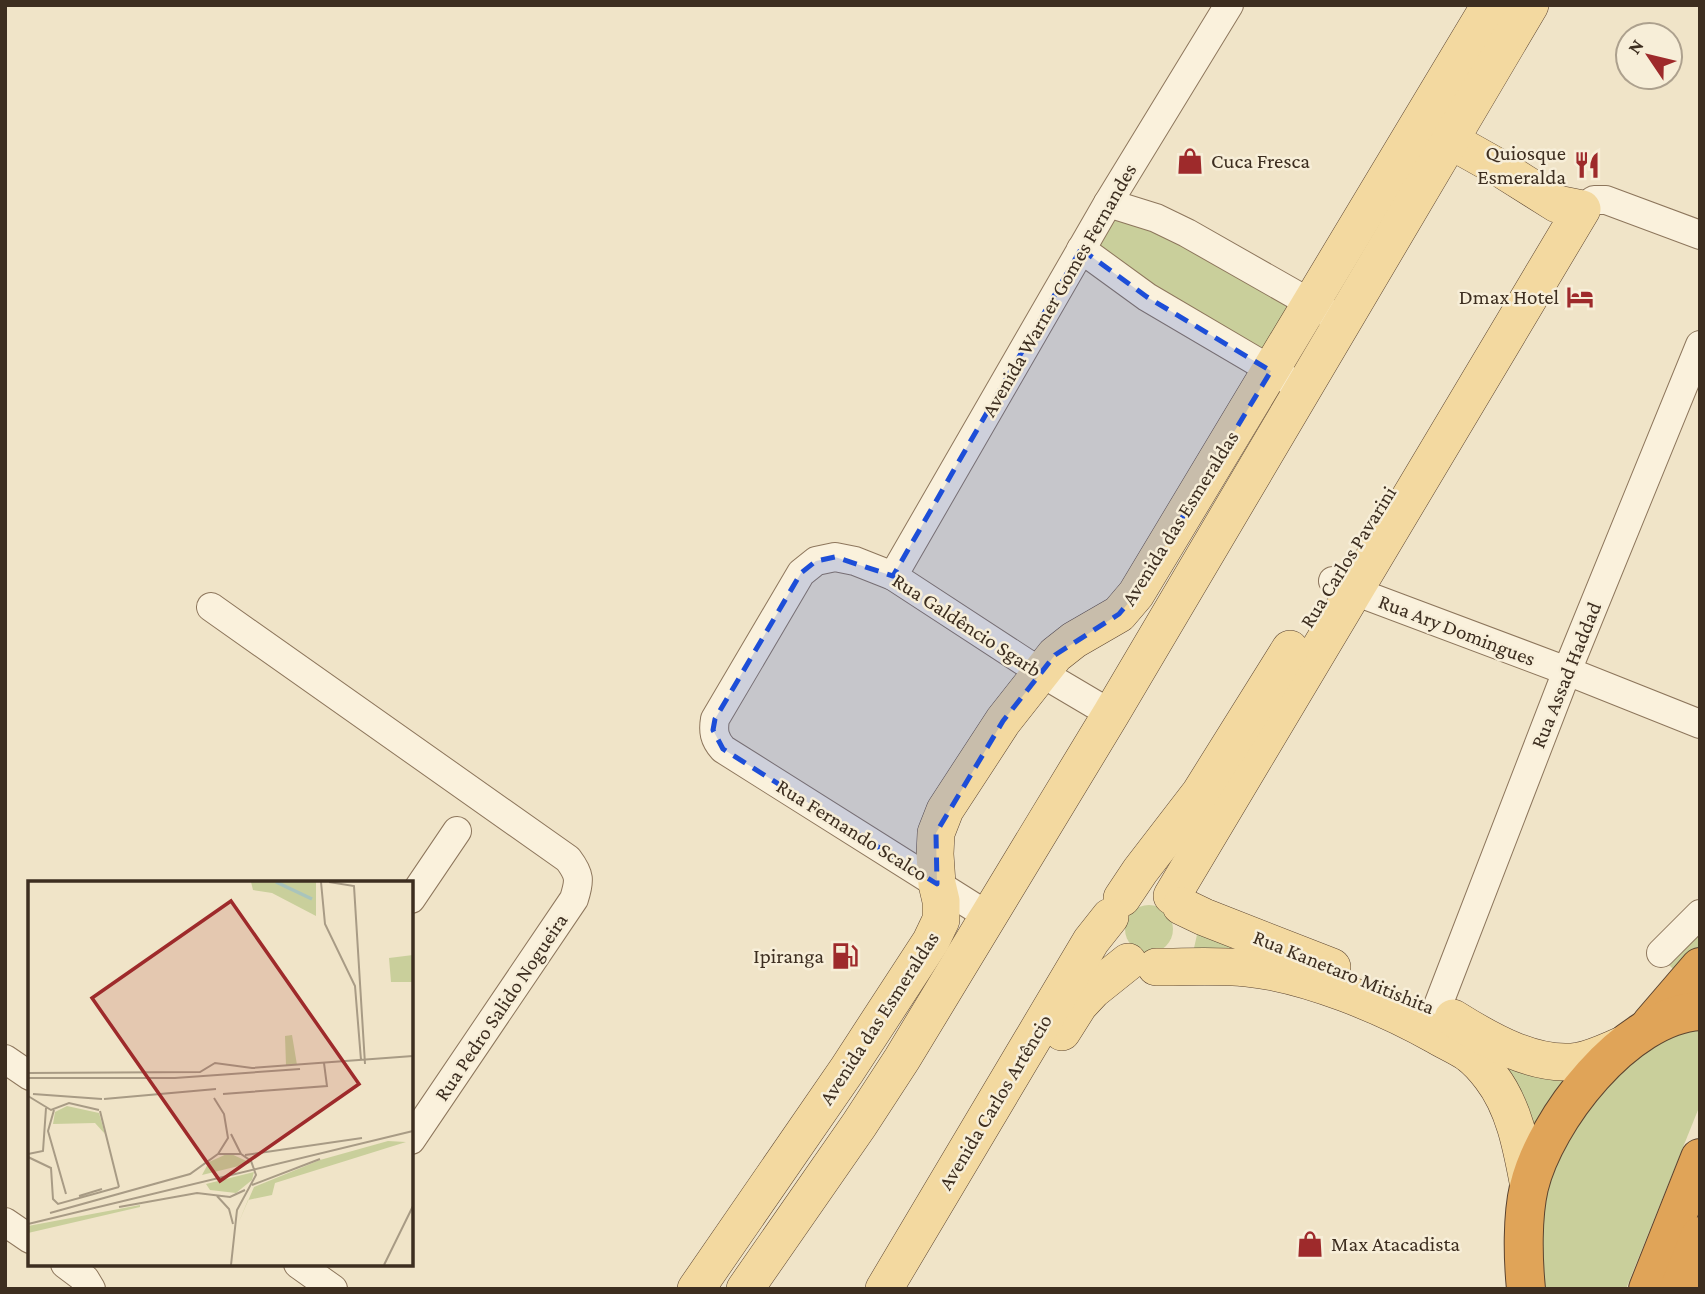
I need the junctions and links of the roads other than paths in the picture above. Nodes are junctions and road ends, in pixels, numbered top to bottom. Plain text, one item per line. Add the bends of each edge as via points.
1 (1229, 5) edge
2 (1490, 5) edge
3 (1530, 5) edge
4 (1435, 132) junction
5 (1108, 203) junction
6 (1569, 206) junction
7 (1700, 235) edge
8 (1081, 249) junction
9 (1312, 303) junction
10 (1343, 323) junction
11 (1700, 345) edge
12 (1271, 371) junction
13 (1304, 389) junction
14 (893, 576) junction
15 (1343, 586) junction
16 (211, 607) dead end
17 (1567, 671) junction
18 (1040, 672) junction
19 (1111, 714) junction
20 (1700, 724) edge
21 (717, 741) joint
22 (1212, 800) junction
23 (457, 831) dead end
24 (937, 884) junction
25 (413, 896) edge
26 (1176, 901) junction
27 (1116, 908) junction
28 (1700, 914) edge
29 (988, 916) junction
30 (1661, 953) dead end
31 (1142, 965) junction
32 (1700, 967) edge
33 (1437, 1008) junction
34 (1700, 1010) edge
35 (1636, 1036) junction
36 (5, 1059) edge
37 (28, 1075) edge
38 (413, 1137) edge
39 (1700, 1158) edge
40 (1529, 1187) junction
41 (5, 1222) edge
42 (1700, 1236) edge
43 (28, 1238) edge
44 (68, 1266) edge
45 (91, 1289) edge
46 (696, 1289) edge
47 (746, 1289) edge
48 (884, 1289) edge
49 (909, 1289) edge
50 (1526, 1289) edge
51 (1648, 1289) edge
52 (1679, 1289) edge

1 - 5 street, Avenida Warner Gomes Fernandes
2 - 4 main road, Avenida das Esmeraldas
3 - 4 main road, Avenida das Esmeraldas
4 - 6 main road
4 - 9 main road, Avenida das Esmeraldas
4 - 10 main road, Avenida das Esmeraldas
5 - 8 street, Avenida Warner Gomes Fernandes
5 - 9 street via 1187,233
6 - 7 street via 1606,200
6 - 15 main road, Rua Carlos Pavarini via 1393,486
8 - 12 street via 1147,297
8 - 14 street, Avenida Warner Gomes Fernandes
9 - 10 street
9 - 12 main road, Avenida das Esmeraldas
10 - 13 main road, Avenida das Esmeraldas
11 - 17 street, Rua Assad Haddad
12 - 13 street
12 - 18 main road, Avenida das Esmeraldas via 1136,594 1119,614 1074,640
13 - 19 main road, Avenida das Esmeraldas
14 - 18 street, Rua Galdêncio Sgarb
14 - 21 street, Rua Galdêncio Sgarb via 835,557 816,561 801,573 715,719
15 - 17 street, Rua Ary Domingues
15 - 22 main road, Rua Carlos Pavarini
16 - 38 street, Rua Pedro Salido Nogueira via 568,859 577,871 574,899
17 - 20 street, Rua Ary Domingues
17 - 33 street, Rua Assad Haddad
18 - 19 street, Rua Galdêncio Sgarb
18 - 24 main road, Avenida das Esmeraldas via 945,810 936,833
19 - 29 main road, Avenida das Esmeraldas
21 - 24 street, Rua Fernando Scalco
22 - 26 main road, Rua Carlos Pavarini
22 - 27 main road, Rua Carlos Pavarini via 1140,871
23 - 25 street
24 - 29 street, Rua Fernando Scalco
24 - 46 main road, Avenida das Esmeraldas via 941,920 931,941
26 - 27 main road via 1147,888 1134,891
26 - 31 main road via 1186,917 1185,943 1168,962
26 - 33 main road, Rua Kanetaro Mitishita via 1204,917
27 - 31 main road via 1108,930 1111,943 1118,954
27 - 48 main road, Avenida Carlos Artêncio via 1091,941
28 - 30 street
29 - 47 main road, Avenida das Esmeraldas via 881,1092
31 - 40 main road, Rua Kanetaro Mitishita via 1248,968 1301,979 1406,1019 1469,1054 1505,1100 1522,1147
31 - 49 main road, Avenida Carlos Artêncio via 1093,990 1079,1005
32 - 35 highway
33 - 35 main road, Rua Kanetaro Mitishita via 1488,1040 1555,1061 1593,1058
34 - 35 highway via 1675,1016
35 - 40 highway via 1567,1107 1544,1145
36 - 37 street
39 - 51 highway
40 - 50 highway
41 - 43 street
42 - 52 highway
44 - 45 street

